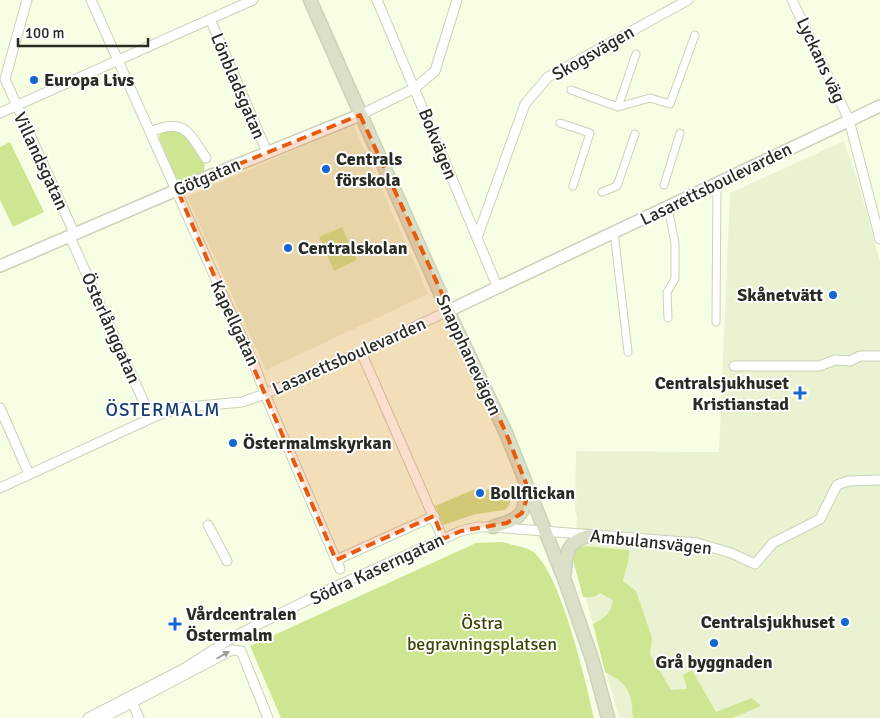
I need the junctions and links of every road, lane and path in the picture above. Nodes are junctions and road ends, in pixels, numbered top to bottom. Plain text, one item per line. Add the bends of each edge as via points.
1 (27, 0) edge
2 (92, 0) edge
3 (253, 0) edge
4 (310, 0) edge
5 (377, 0) edge
6 (457, 0) edge
7 (688, 0) edge
8 (792, 0) edge
9 (210, 19) junction
10 (695, 34) dead end
11 (636, 54) dead end
12 (119, 59) junction
13 (415, 88) junction
14 (571, 90) dead end
15 (16, 106) junction
16 (880, 106) edge
17 (618, 107) junction
18 (0, 113) edge
19 (360, 115) junction
20 (849, 120) junction
21 (560, 123) dead end
22 (151, 132) junction
23 (680, 133) dead end
24 (635, 134) dead end
25 (267, 152) junction
26 (206, 158) dead end
27 (717, 183) junction
28 (664, 185) dead end
29 (573, 186) dead end
30 (177, 189) junction
31 (602, 192) dead end
32 (668, 207) junction
33 (614, 232) junction
34 (73, 236) junction
35 (477, 238) junction
36 (880, 239) edge
37 (0, 266) edge
38 (498, 288) junction
39 (448, 311) junction
40 (668, 318) dead end
41 (716, 322) dead end
42 (361, 352) junction
43 (628, 352) dead end
44 (880, 356) edge
45 (734, 366) dead end
46 (265, 394) junction
47 (0, 408) edge
48 (151, 418) junction
49 (29, 474) junction
50 (880, 480) edge
51 (526, 483) junction
52 (0, 488) edge
53 (434, 516) junction
54 (208, 525) dead end
55 (494, 527) junction
56 (545, 530) junction
57 (588, 536) junction
58 (443, 538) junction
59 (336, 560) junction
60 (227, 561) dead end
61 (340, 569) dead end
62 (565, 580) junction
63 (133, 704) junction
64 (88, 718) edge
65 (103, 718) edge
66 (139, 718) edge
67 (268, 718) edge
68 (608, 718) edge

1 - 15 street, Villandsgatan via 5,79
2 - 12 street, Kapellgatan
3 - 9 street
4 - 19 main road, Snapphanevägen
5 - 13 street, Bokvägen
6 - 13 street, Götgatan via 435,71
7 - 35 street, Skogsvägen via 548,77 525,104
8 - 20 street, Lyckans väg
9 - 12 street
9 - 25 street, Lönbladsgatan
10 - 17 street via 670,104 650,98
11 - 17 street
12 - 15 street
12 - 22 street, Kapellgatan
13 - 19 street, Götgatan
13 - 35 street, Bokvägen
14 - 17 street
15 - 18 street
15 - 34 street, Villandsgatan
16 - 20 street, Lasarettsboulevarden
19 - 25 street, Götgatan
19 - 39 main road, Snapphanevägen
20 - 27 street, Lasarettsboulevarden
20 - 36 street, Lyckans väg
21 - 29 street via 590,133
22 - 26 street via 173,124 181,127
22 - 30 street, Kapellgatan
23 - 28 street
24 - 31 street via 617,186
25 - 30 street, Götgatan
27 - 32 street, Lasarettsboulevarden
27 - 41 street
30 - 34 street, Götgatan
30 - 46 street, Kapellgatan
32 - 33 street, Lasarettsboulevarden
32 - 40 street via 675,252 675,279 668,292
33 - 38 street, Lasarettsboulevarden
33 - 43 street
34 - 37 street, Götgatan
34 - 48 street, Österlånggatan
35 - 38 street, Bokvägen
38 - 39 street, Lasarettsboulevarden
39 - 42 street, Lasarettsboulevarden
39 - 51 main road, Snapphanevägen
42 - 46 street, Lasarettsboulevarden
42 - 53 street
44 - 45 street via 835,360 820,366
46 - 48 street, Lasarettsboulevarden via 242,402 178,408
46 - 59 street, Kapellgatan
47 - 49 street
48 - 49 street, Lasarettsboulevarden
49 - 52 street, Lasarettsboulevarden
50 - 57 street, Ambulansvägen via 848,481 837,485 820,519 773,542 755,564 731,552 697,543
51 - 55 main road via 522,513 515,520
51 - 56 main road, Snapphanevägen
53 - 58 street
53 - 59 street
54 - 60 street
55 - 56 street, Södra Kaserngatan
55 - 58 street, Södra Kaserngatan via 478,527
56 - 57 street, Ambulansvägen
56 - 62 main road, Snapphanevägen
57 - 62 main road via 576,540 569,548 565,556
58 - 64 street, Södra Kaserngatan via 235,636 185,668
59 - 61 street, Kapellgatan
62 - 68 main road, Snapphanevägen
63 - 65 street
63 - 66 street
63 -> 67 street via 232,650 241,651

